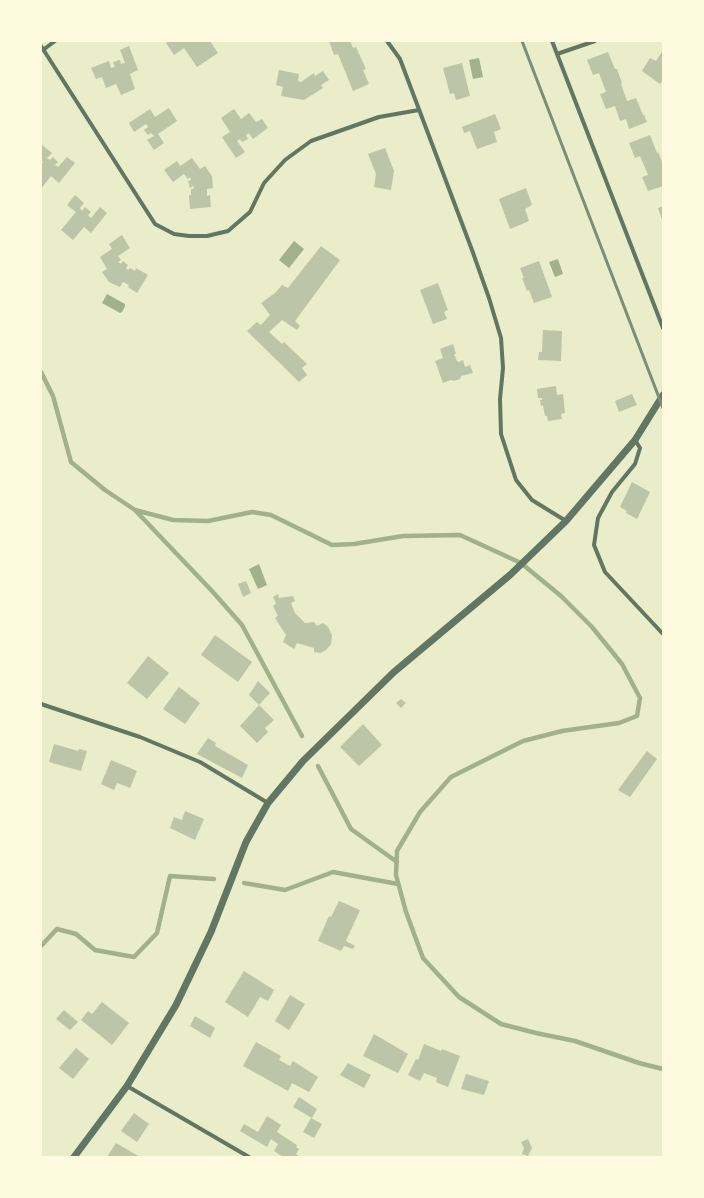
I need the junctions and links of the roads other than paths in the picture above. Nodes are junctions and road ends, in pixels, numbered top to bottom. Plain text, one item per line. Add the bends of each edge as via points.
1 (55, 41) edge
2 (387, 41) edge
3 (552, 41) edge
4 (594, 41) edge
5 (42, 48) edge
6 (557, 54) junction
7 (419, 110) junction
8 (663, 328) edge
9 (663, 395) edge
10 (634, 440) junction
11 (566, 521) junction
12 (663, 634) edge
13 (41, 704) edge
14 (268, 803) junction
15 (127, 1086) junction
16 (74, 1157) edge
17 (250, 1157) edge

1 - 5 street
2 - 7 street via 400,59
3 - 6 street
4 - 6 street
5 - 7 street via 155,224 174,234 207,236 228,231 250,212 264,183 284,160 312,141 379,117
6 - 8 street
7 - 11 street via 474,257 501,338 501,434 516,480 532,500
9 - 10 street
10 - 11 street
10 - 12 street via 640,448 635,464 612,492 598,518 594,545 605,572
11 - 14 street via 510,575 394,672 303,761
13 - 14 street via 140,737 200,762
14 - 15 street via 246,842 211,932 176,1005
15 - 16 street
15 - 17 street

